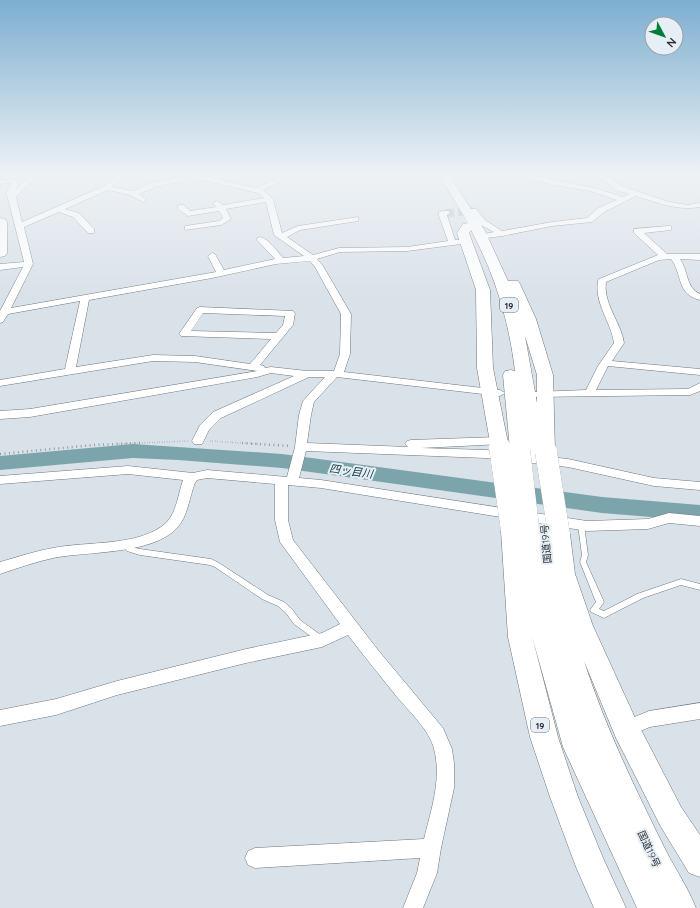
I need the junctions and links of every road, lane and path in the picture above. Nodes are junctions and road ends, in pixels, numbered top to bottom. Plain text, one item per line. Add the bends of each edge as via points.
1 (17, 215) edge
2 (44, 215) edge
3 (74, 215) edge
4 (226, 215) edge
5 (274, 215) edge
6 (444, 215) edge
7 (453, 215) edge
8 (469, 215) edge
9 (477, 215) tunnel mouth
10 (595, 215) edge
11 (355, 219) dead end
12 (0, 222) edge
13 (20, 226) junction
14 (188, 228) dead end
15 (668, 228) dead end
16 (91, 231) dead end
17 (502, 234) junction
18 (282, 236) junction
19 (462, 236) junction
20 (482, 237) junction
21 (260, 239) dead end
22 (0, 253) edge
23 (212, 256) dead end
24 (669, 256) junction
25 (700, 257) edge
26 (312, 258) junction
27 (280, 260) junction
28 (24, 265) junction
29 (0, 267) edge
30 (221, 273) junction
31 (85, 297) junction
32 (700, 297) edge
33 (2, 316) edge
34 (280, 336) junction
35 (605, 363) junction
36 (253, 367) junction
37 (272, 370) junction
38 (70, 372) junction
39 (700, 372) edge
40 (307, 374) junction
41 (336, 374) junction
42 (0, 384) edge
43 (700, 386) edge
44 (495, 393) junction
45 (540, 394) junction
46 (589, 394) junction
47 (0, 415) edge
48 (198, 441) junction
49 (300, 448) junction
50 (519, 448) junction
51 (397, 450) junction
52 (0, 454) edge
53 (193, 477) junction
54 (289, 479) junction
55 (0, 480) edge
56 (700, 486) edge
57 (700, 521) edge
58 (545, 531) junction
59 (126, 544) junction
60 (0, 568) edge
61 (700, 587) edge
62 (351, 626) junction
63 (322, 640) junction
64 (700, 712) edge
65 (0, 718) edge
66 (626, 729) junction
67 (431, 848) junction
68 (255, 858) dead end
69 (700, 862) edge
70 (654, 893) edge
71 (412, 908) edge
72 (610, 908) edge
73 (680, 908) edge

1 - 13 street
2 - 13 street
3 - 16 street
4 - 14 street via 227,219 221,223
5 - 18 street via 277,233
6 - 19 street
7 - 19 highway, 国道19号 / 19
8 - 20 highway, 国道19号 / 19
9 - 17 street via 482,222
10 - 17 street via 589,220
11 - 18 street via 298,228
12 - 22 highway
13 - 28 street via 28,257
15 - 24 street via 637,231
17 - 20 street
18 - 26 street
19 - 26 street via 408,249 338,250
19 - 44 highway, 19 via 484,290 485,368
19 - 50 highway, 国道19号 / 19 via 486,269 504,326
20 - 45 highway, 19 via 497,254 528,319 545,374
20 - 50 highway, 国道19号 / 19 via 506,294 518,337
21 - 27 street via 274,250
23 - 30 street
24 - 25 street
24 - 32 street via 680,266 686,288 692,295
24 - 35 street via 657,258 602,281 604,302 618,329 619,343
26 - 27 street
26 - 41 street via 323,271 346,314 345,354
27 - 30 street
28 - 29 street
28 - 33 street
30 - 31 street
31 - 33 street
31 - 38 street
34 - 34 street via 224,335 184,334 200,310 290,313 288,325
34 - 36 street
35 - 39 street
35 - 46 street
36 - 37 street
36 - 38 street via 195,359 153,358
37 - 40 street
37 - 47 street via 30,413
38 - 42 street
40 - 41 street
40 - 48 street via 217,415 204,428
41 - 44 street
41 - 49 street via 309,401
43 - 46 street via 690,392
44 - 50 highway, 19
45 - 46 street
45 - 50 highway, 19
48 - 49 path
48 - 52 path via 171,440 94,445
49 - 51 street
49 - 54 street
50 - 51 street via 414,443 401,446
50 - 58 highway, 19, bridge
50 - 58 highway, 国道19号 / 19, bridge
51 - 56 street via 486,454 568,463 654,482
53 - 54 street via 207,474
53 - 55 street via 128,470
53 - 59 street via 187,487 177,519 171,526 148,540
54 - 58 street via 479,510
54 - 62 street via 280,494 283,534
57 - 58 street via 669,518 648,524
58 - 61 lane via 585,555 584,562 600,602 594,610 604,615 640,596 681,582
58 - 66 highway, 19 via 564,574 581,626
58 - 70 highway, 国道19号 / 19 via 541,624 556,680 577,747
58 - 72 highway, 19 via 520,638 544,738 591,867
59 - 60 street via 54,553
59 - 63 lane via 129,549 140,552 217,565 289,610 297,622
62 - 63 street
62 - 67 street via 437,734 443,749 445,788
63 - 65 street via 117,688 56,707
64 - 66 street via 649,719
66 - 69 highway, 19 via 671,817
67 - 68 street
67 - 71 street via 427,873
70 - 73 highway, 国道19号 / 19

